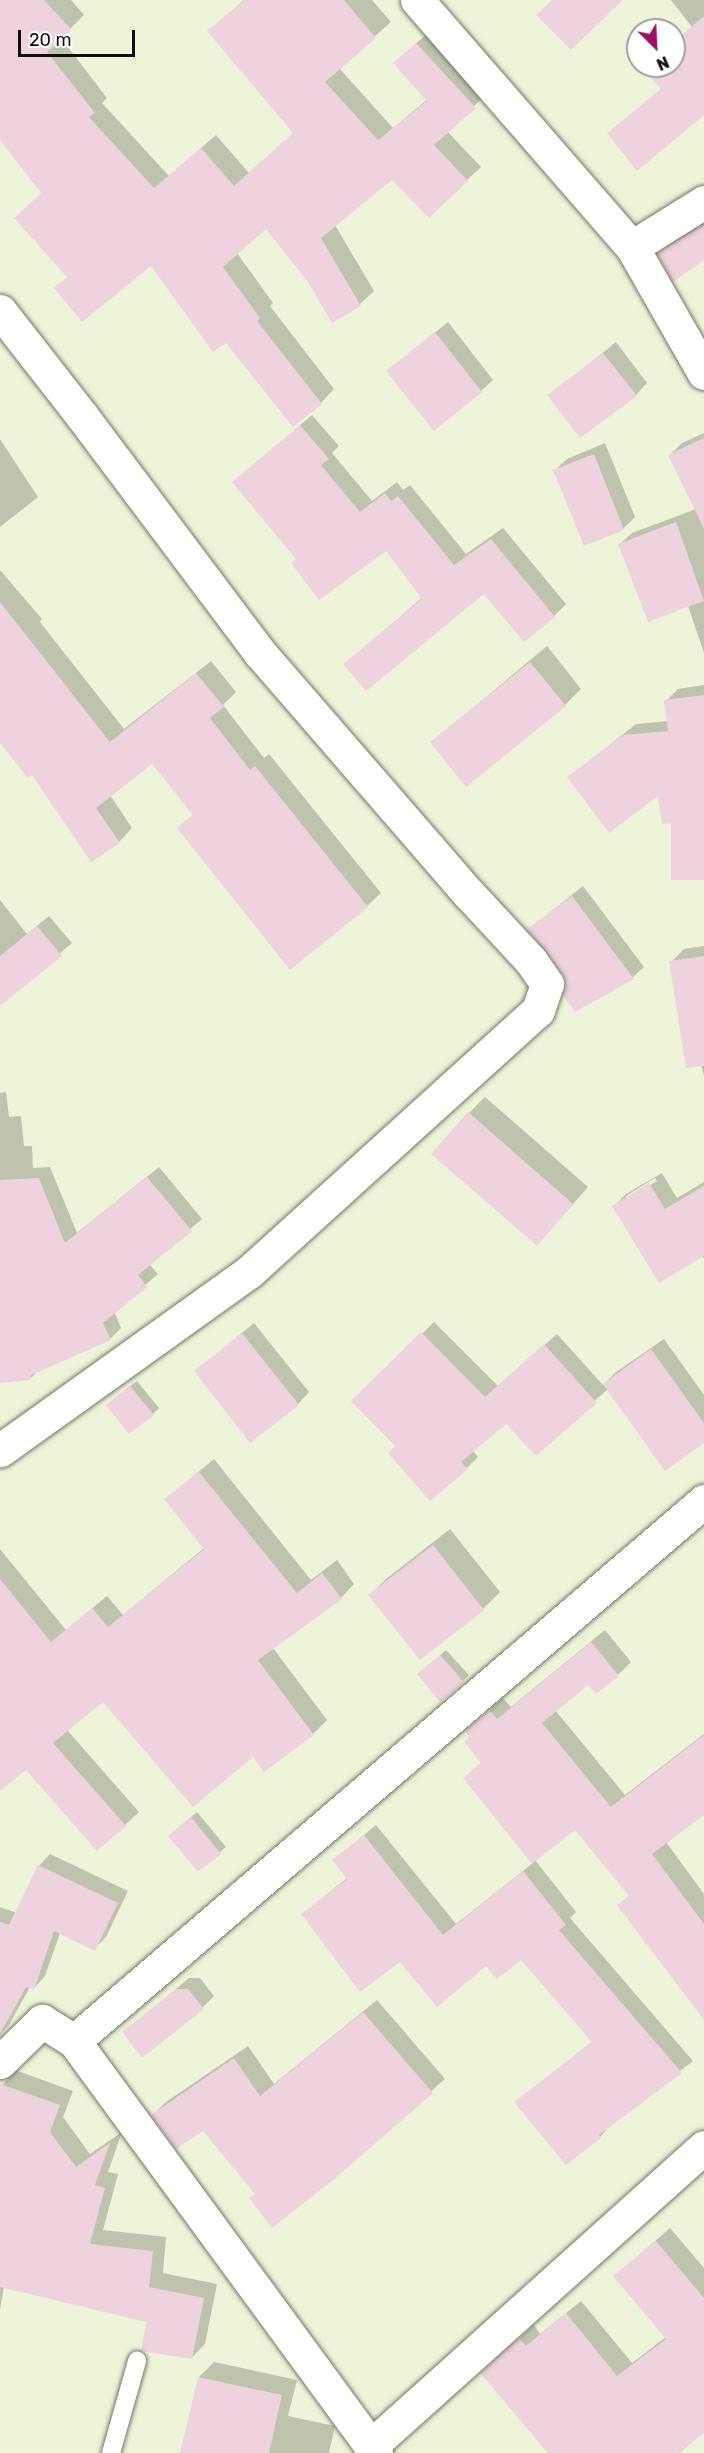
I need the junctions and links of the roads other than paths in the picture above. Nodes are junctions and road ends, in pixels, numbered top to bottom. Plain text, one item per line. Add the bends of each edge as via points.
1 (417, 0) edge
2 (704, 202) edge
3 (632, 247) junction
4 (0, 311) edge
5 (704, 373) edge
6 (0, 1450) edge
7 (704, 1501) edge
8 (74, 2041) junction
9 (0, 2062) edge
10 (704, 2147) edge
11 (137, 2361) dead end
12 (374, 2449) edge
13 (111, 2453) edge

1 - 3 street
2 - 3 street
3 - 5 street
4 - 6 street via 260,653 547,984 538,1010 249,1272
7 - 8 street
8 - 9 street via 42,2021
8 - 12 street
10 - 12 street
11 - 13 lane

